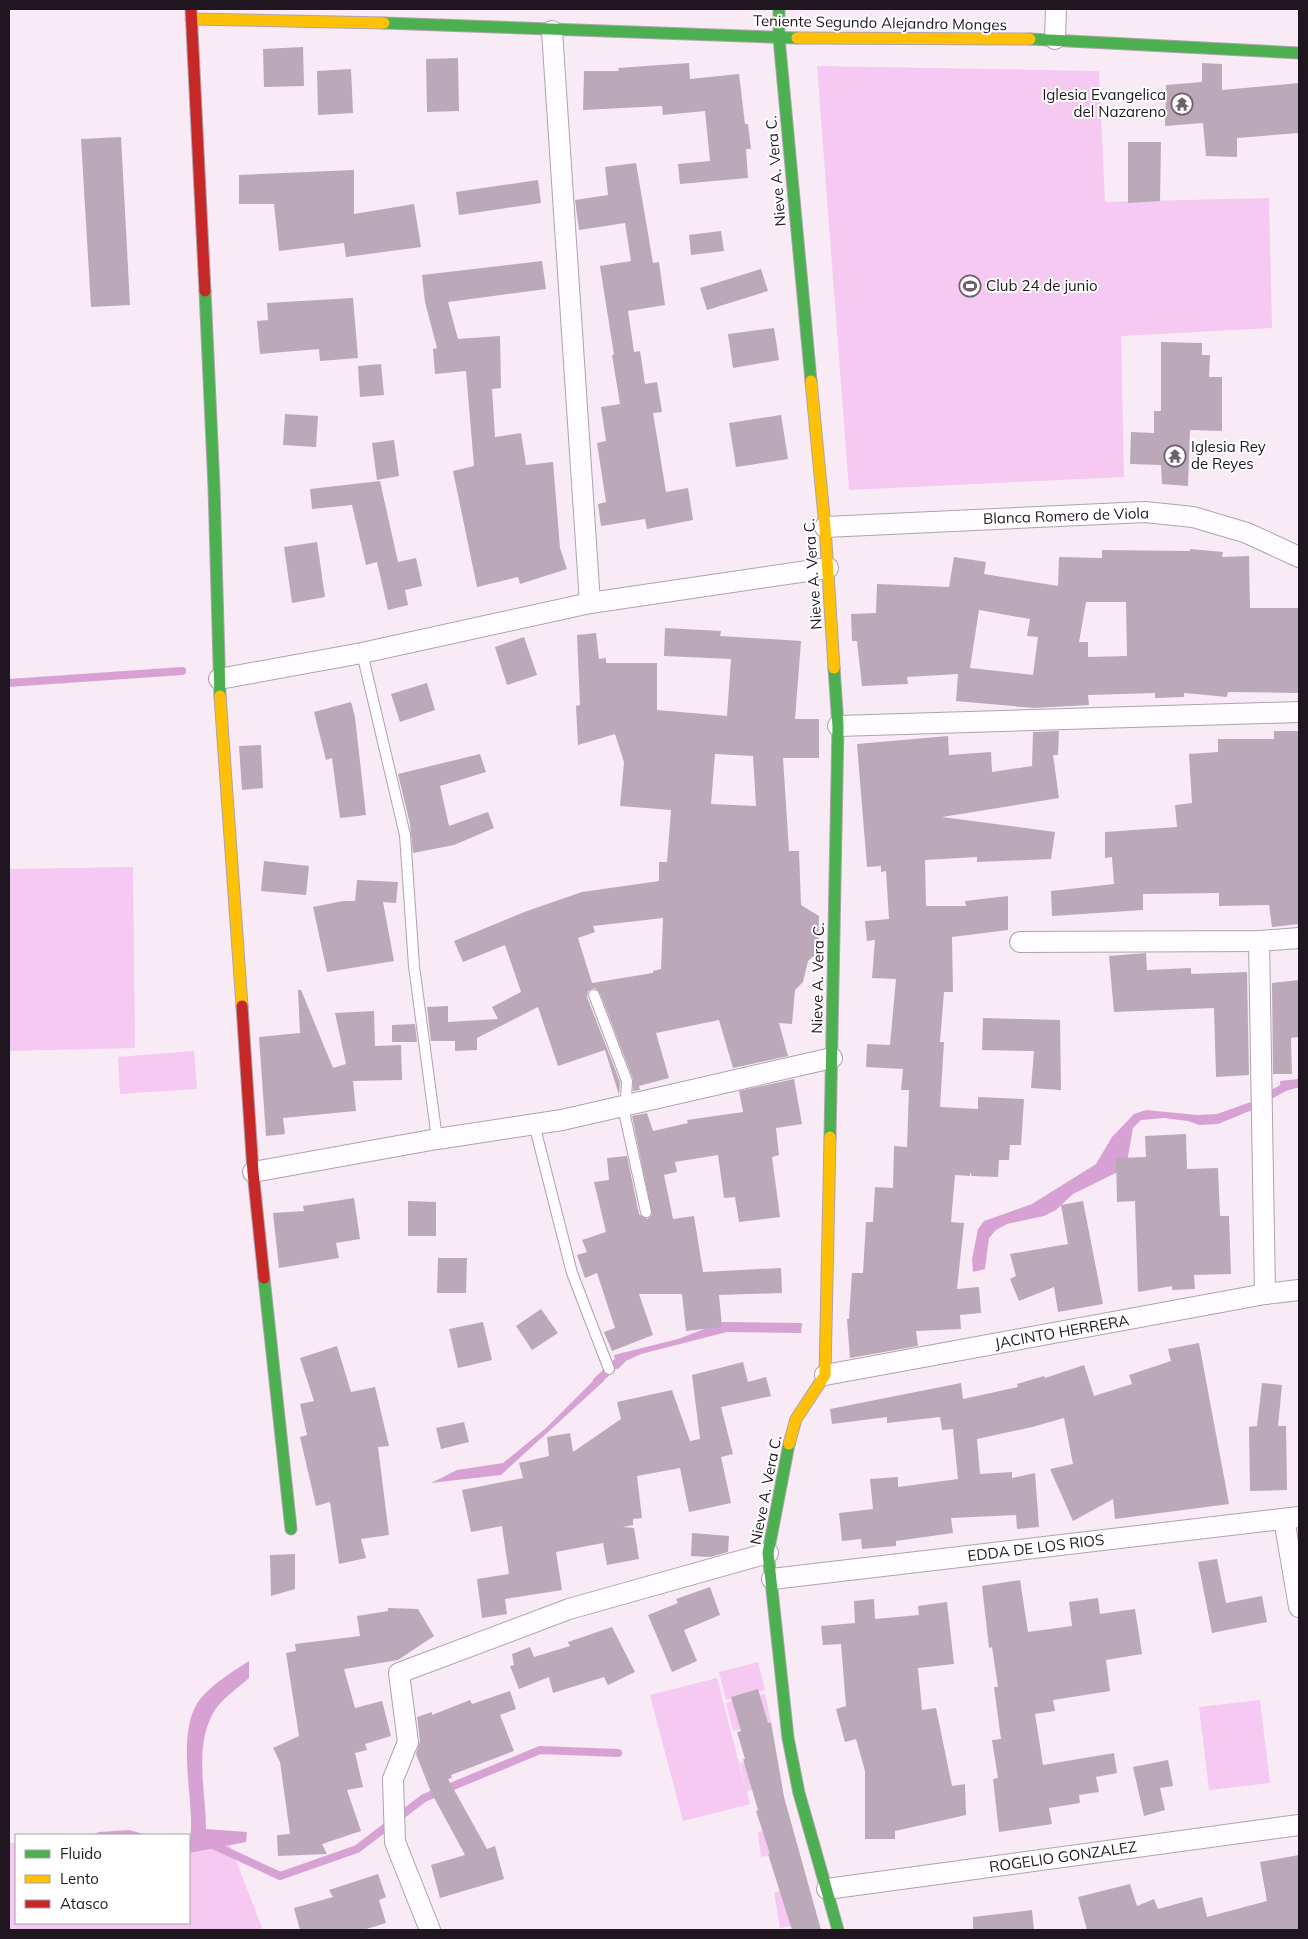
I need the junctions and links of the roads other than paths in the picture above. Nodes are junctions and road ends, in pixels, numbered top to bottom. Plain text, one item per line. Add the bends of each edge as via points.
1 (779, 9) edge
2 (1056, 9) edge
3 (191, 14) edge
4 (463, 17) edge
5 (552, 31) junction
6 (779, 38) junction
7 (1055, 40) junction
8 (1299, 53) edge
9 (825, 527) junction
10 (1299, 557) edge
11 (828, 568) junction
12 (590, 603) junction
13 (362, 653) junction
14 (220, 679) junction
15 (1299, 712) edge
16 (838, 726) junction
17 (1299, 938) edge
18 (1020, 942) dead end
19 (1259, 942) junction
20 (594, 995) dead end
21 (832, 1058) junction
22 (624, 1106) junction
23 (534, 1124) junction
24 (437, 1139) junction
25 (253, 1172) junction
26 (646, 1212) dead end
27 (1299, 1290) edge
28 (1265, 1294) junction
29 (609, 1369) dead end
30 (825, 1375) junction
31 (1292, 1518) edge
32 (291, 1529) dead end
33 (768, 1554) junction
34 (772, 1579) junction
35 (1299, 1607) edge
36 (1299, 1825) edge
37 (827, 1889) junction
38 (430, 1930) edge
39 (838, 1930) edge

1 - 6 street, Nieve A. Vera C.
2 - 7 street
3 - 4 street, Teniente Segundo Alejandro Monges
3 - 14 street
4 - 5 street, Teniente Segundo Alejandro Monges
5 - 6 street, Teniente Segundo Alejandro Monges
5 - 12 street
6 - 7 street, Teniente Segundo Alejandro Monges
6 - 9 street, Nieve A. Vera C.
7 - 8 street, Teniente Segundo Alejandro Monges
9 - 10 street, Blanca Romero de Viola via 1144,512 1193,517 1247,533
9 - 11 street, Nieve A. Vera C.
11 - 12 street
11 - 16 street, Nieve A. Vera C.
12 - 13 street
13 - 14 street
13 - 24 lane via 405,834 414,966
14 - 25 street
15 - 16 street
16 - 21 street, Nieve A. Vera C.
17 - 19 street
18 - 19 street
19 - 28 street
20 - 22 lane via 627,1081
21 - 22 street
21 - 30 street, Nieve A. Vera C.
22 - 23 street
22 - 26 lane
23 - 24 street
23 - 29 lane via 572,1273
24 - 25 street
25 - 32 street
27 - 28 street, JACINTO HERRERA
28 - 30 street, JACINTO HERRERA
30 - 33 street, Nieve A. Vera C. via 796,1419 779,1486
31 - 34 street, EDDA DE LOS RIOS
31 - 35 street
33 - 34 street, Nieve A. Vera C.
33 - 38 street via 569,1609 400,1672 408,1742 393,1779 396,1842
34 - 37 street, Nieve A. Vera C. via 788,1738 799,1793
36 - 37 street, ROGELIO GONZALEZ
37 - 39 street, Nieve A. Vera C.

